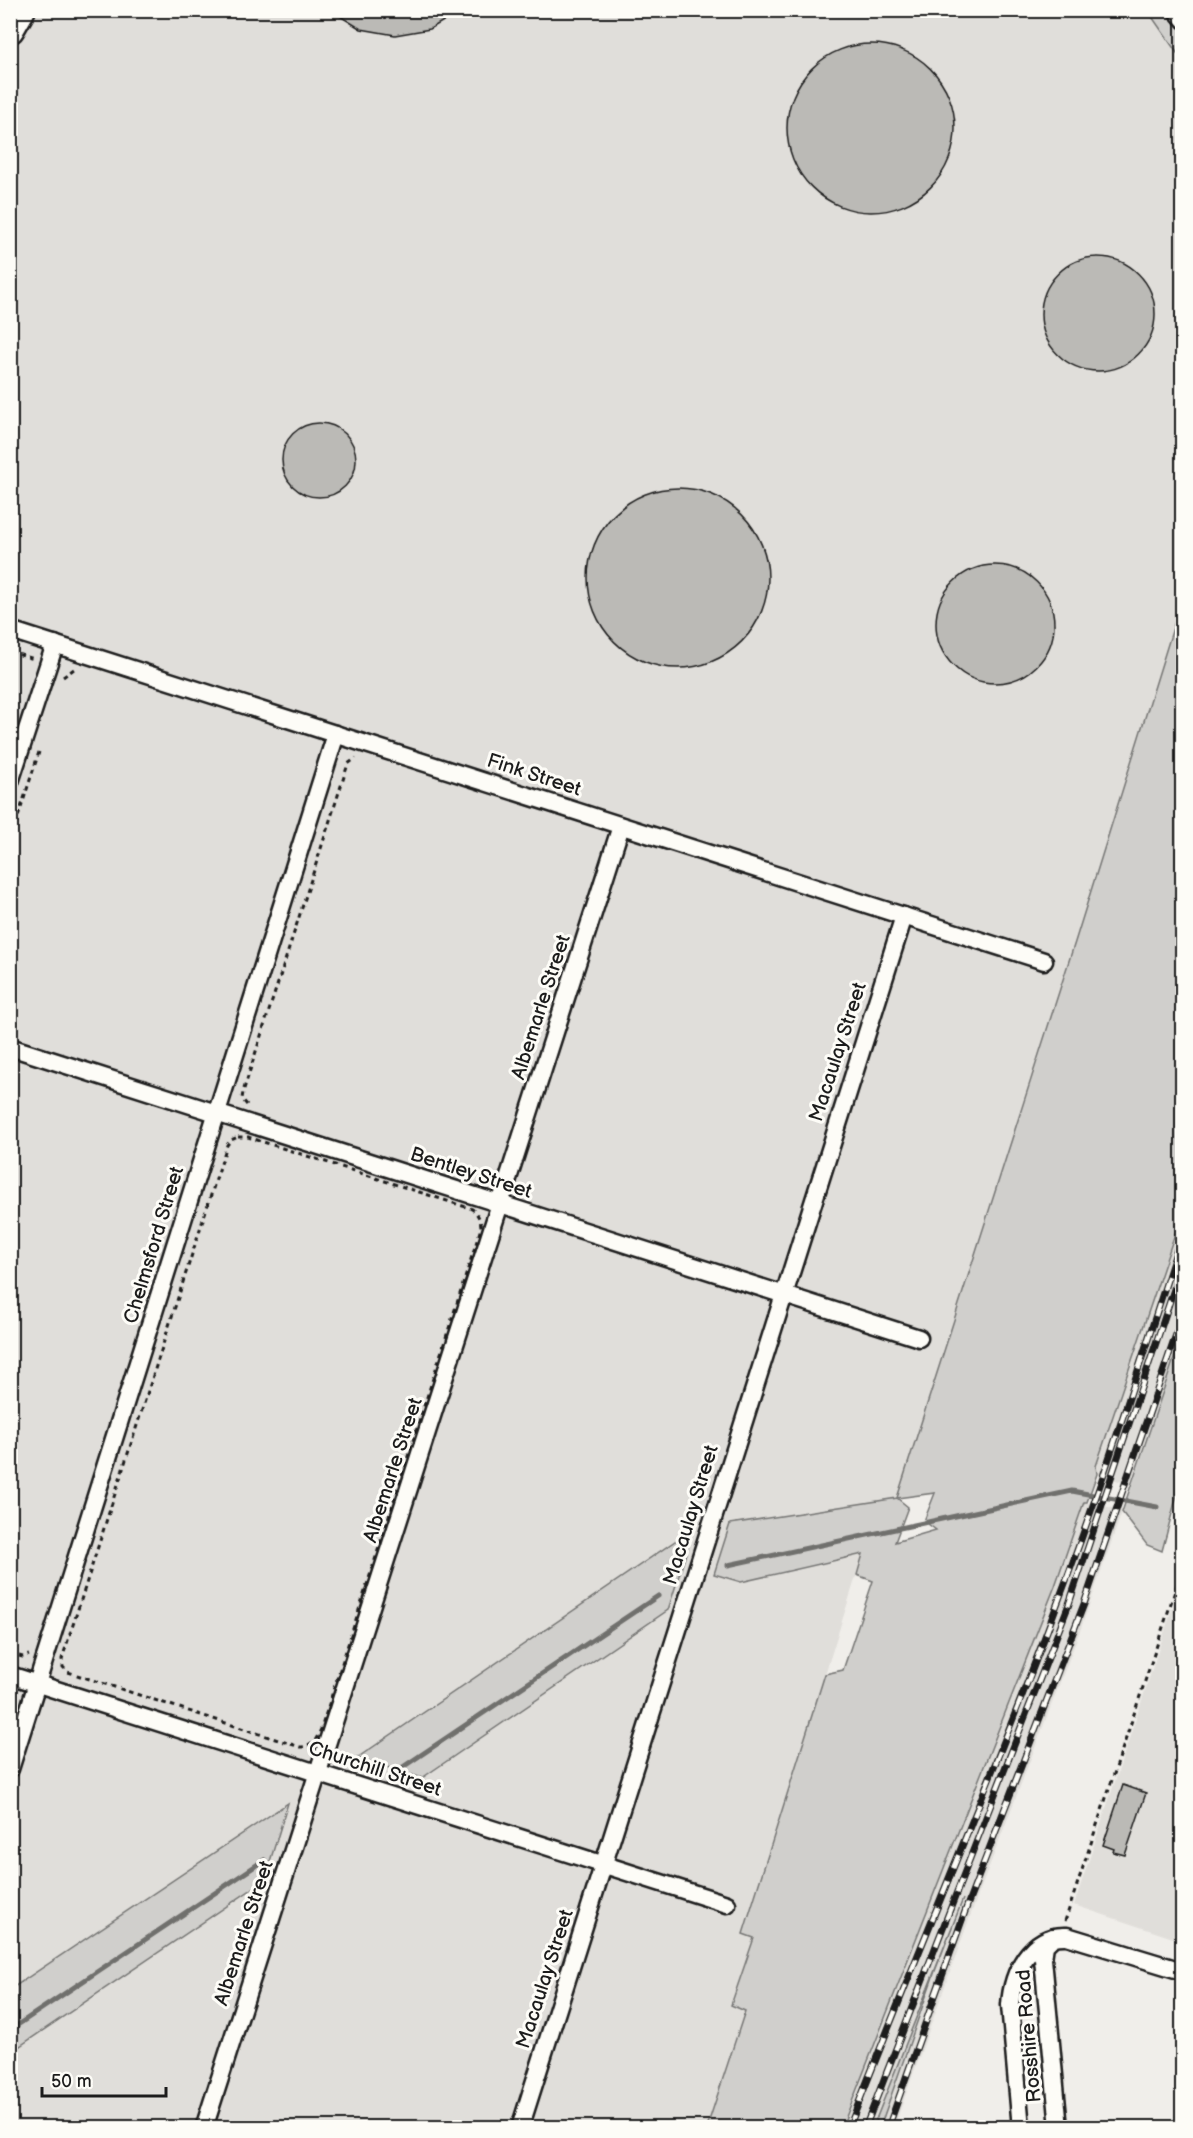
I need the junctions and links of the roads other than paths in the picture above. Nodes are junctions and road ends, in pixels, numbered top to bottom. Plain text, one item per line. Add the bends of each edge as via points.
1 (21, 10) edge
2 (1171, 10) edge
3 (1182, 24) edge
4 (10, 28) edge
5 (10, 630) edge
6 (55, 644) junction
7 (334, 741) junction
8 (10, 782) edge
9 (621, 826) junction
10 (904, 916) junction
11 (1044, 961) dead end
12 (10, 1047) edge
13 (218, 1113) junction
14 (500, 1204) junction
15 (783, 1294) junction
16 (919, 1338) dead end
17 (10, 1675) edge
18 (38, 1684) junction
19 (10, 1769) edge
20 (318, 1773) junction
21 (604, 1864) junction
22 (727, 1904) dead end
23 (1057, 1936) junction
24 (1182, 1971) edge
25 (204, 2127) edge
26 (520, 2127) edge
27 (1021, 2127) edge
28 (1059, 2127) edge

1 - 4 main road
2 - 3 lane
5 - 6 street, Fink Street
6 - 7 street, Fink Street
6 - 8 street
7 - 9 street, Fink Street
7 - 13 street, Chelmsford Street
9 - 10 street, Fink Street
9 - 14 street, Albemarle Street
10 - 11 street, Fink Street
10 - 15 street, Macaulay Street
12 - 13 street, Bentley Street
13 - 14 street, Bentley Street
13 - 18 street, Chelmsford Street
14 - 15 street, Bentley Street
14 - 20 street, Albemarle Street
15 - 16 street, Bentley Street
15 - 21 street, Macaulay Street
17 - 18 street, Churchill Street
18 - 19 street, Chelmsford Street
18 - 20 street, Churchill Street
20 - 21 street, Churchill Street
20 - 25 street, Albemarle Street
21 - 22 street, Churchill Street
21 - 26 street, Macaulay Street
23 - 24 street via 1080,1939
23 - 27 street, Rosshire Road via 1028,1953 1010,2000
23 - 28 street, Rosshire Road via 1045,1945 1043,1959

